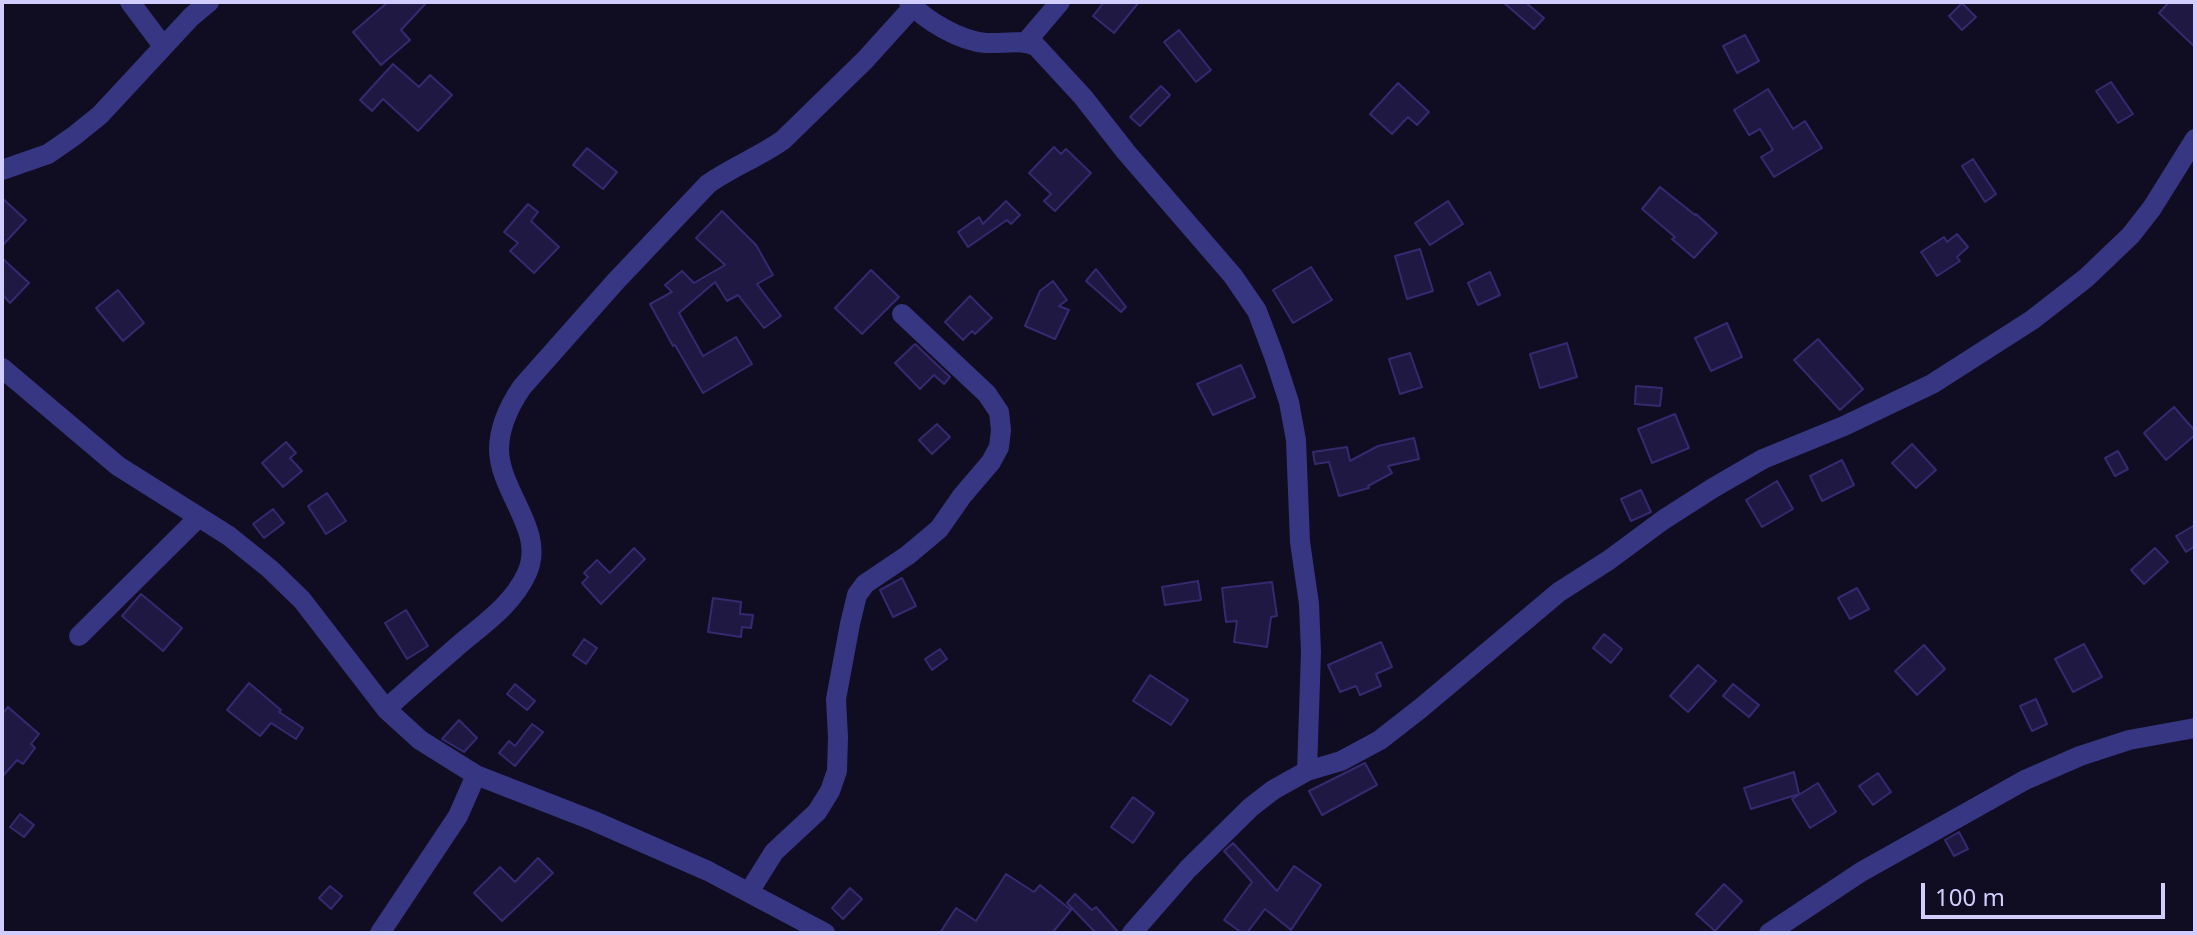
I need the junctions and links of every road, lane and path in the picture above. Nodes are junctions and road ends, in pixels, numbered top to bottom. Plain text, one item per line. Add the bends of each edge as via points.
1 (130, 2) edge
2 (209, 2) edge
3 (1060, 2) edge
4 (911, 5) edge
5 (1026, 42) junction
6 (163, 46) junction
7 (2195, 139) edge
8 (2, 170) edge
9 (902, 314) dead end
10 (2, 368) edge
11 (198, 518) junction
12 (79, 636) dead end
13 (386, 709) junction
14 (2195, 728) edge
15 (1307, 771) junction
16 (476, 775) junction
17 (749, 892) junction
18 (380, 933) edge
19 (825, 933) edge
20 (1132, 933) edge
21 (1769, 933) edge

1 - 6 street
2 - 6 street
3 - 5 street
4 - 5 street via 965,39
4 - 13 street via 783,140 708,184 522,387 503,423 499,451 530,541 533,556 527,574 511,600
5 - 15 street via 1036,46 1083,97 1257,311 1289,402 1296,440 1311,652
6 - 8 street via 74,136 48,154
7 - 15 street via 2131,235 2032,320 1932,384 1763,459 1713,488 1559,592 1380,740 1341,761
9 - 17 street via 987,394 999,412 999,447 939,529 857,595 836,699 837,771 830,791 817,812 774,852
10 - 11 street via 118,466
11 - 12 street
11 - 13 street via 229,536 302,600
13 - 16 street via 420,740
14 - 21 street via 2129,740 2025,780 1861,872
15 - 20 street via 1251,807
16 - 17 street via 594,821
16 - 18 street via 458,816
17 - 19 street

